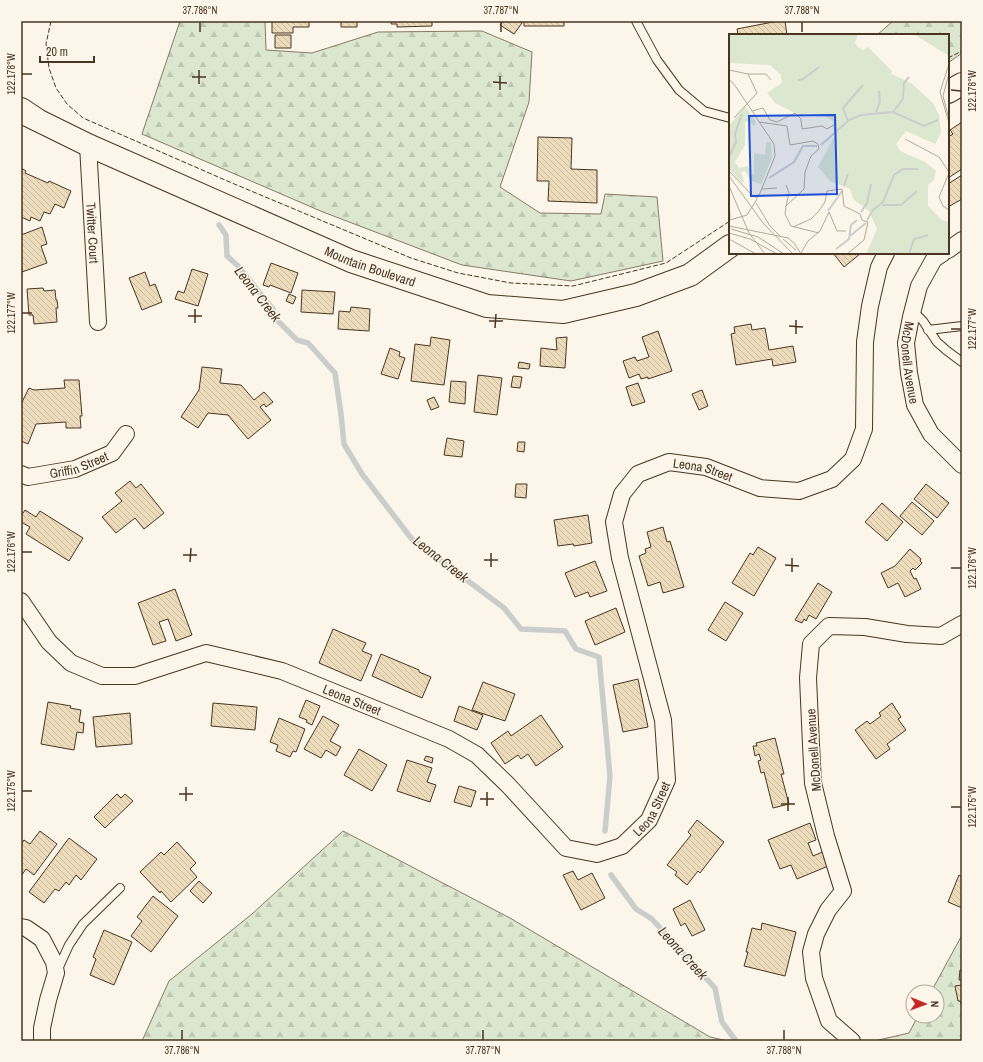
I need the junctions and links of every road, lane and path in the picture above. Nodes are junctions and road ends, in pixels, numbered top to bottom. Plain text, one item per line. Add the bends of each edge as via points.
1 (636, 21) edge
2 (962, 84) edge
3 (949, 91) edge
4 (26, 113) edge
5 (729, 118) edge
6 (88, 145) junction
7 (962, 240) edge
8 (729, 247) edge
9 (949, 249) edge
10 (886, 254) edge
11 (942, 254) edge
12 (912, 310) junction
13 (98, 322) dead end
14 (962, 326) edge
15 (928, 330) junction
16 (962, 362) edge
17 (126, 434) dead end
18 (962, 465) edge
19 (21, 474) edge
20 (21, 601) edge
21 (962, 624) edge
22 (120, 888) dead end
23 (21, 927) edge
24 (56, 973) junction
25 (42, 1041) edge
26 (852, 1041) edge

1 - 5 lane via 657,60 679,90 704,111
2 - 3 street
4 - 6 street, Mountain Boulevard
6 - 8 street, Mountain Boulevard via 351,261 487,306 563,312 636,295 690,275
6 - 13 street, Twitter Court
7 - 9 street
10 - 20 street, Leona Street via 879,267 865,342 864,429 853,459 832,479 799,491 760,488 706,467 669,462 638,474 622,494 614,522 620,558 663,720 668,780 649,820 622,846 597,854 566,848 508,785 477,756 449,739 282,671 206,653 135,676 102,676 71,663 49,642
11 - 12 street, McDonell Avenue via 934,259 919,286
12 - 15 lane
12 - 18 street, McDonell Avenue via 906,343 915,405 931,434
14 - 15 lane
15 - 16 lane via 937,342
17 - 19 street, Griffin Street via 112,453 75,469 28,477
21 - 26 street, McDonell Avenue via 941,636 907,634 865,627 829,626 811,644 808,678 813,783 843,891 828,910 816,934 811,952 814,978 829,1020
22 - 24 lane via 83,924 69,945
23 - 24 street via 42,939 54,962
24 - 25 street via 42,1028

